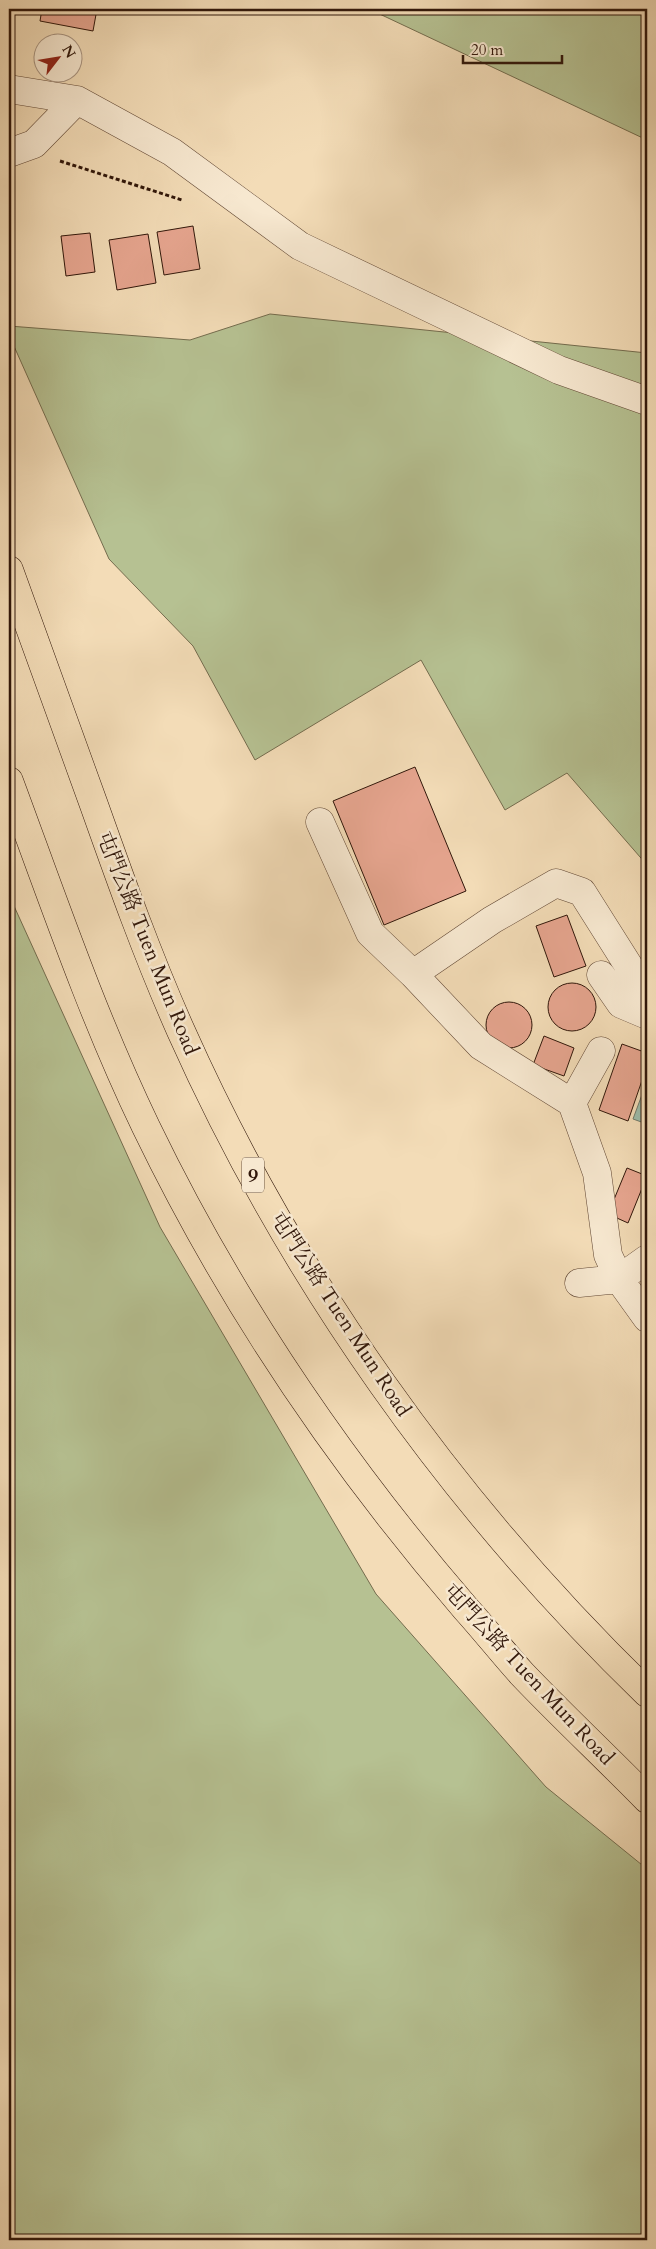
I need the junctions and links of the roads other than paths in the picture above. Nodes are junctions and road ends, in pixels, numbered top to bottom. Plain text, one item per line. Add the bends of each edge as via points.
1 (9, 89) edge
2 (77, 100) junction
3 (9, 153) edge
4 (647, 401) edge
5 (9, 570) edge
6 (9, 781) edge
7 (320, 822) dead end
8 (413, 974) junction
9 (601, 975) dead end
10 (647, 988) edge
11 (647, 1015) edge
12 (601, 1051) dead end
13 (572, 1103) junction
14 (647, 1259) edge
15 (618, 1279) junction
16 (579, 1283) dead end
17 (647, 1318) edge
18 (647, 1693) edge
19 (647, 1799) edge

1 - 2 street
2 - 3 street via 34,144
2 - 4 street via 172,152 300,246 559,370
5 - 18 highway, 屯門公路 Tuen Mun Road / 9 via 160,984 186,1043 266,1198 365,1357 443,1464 558,1602
6 - 19 highway, 屯門公路 Tuen Mun Road via 78,968 146,1127 219,1264 255,1323 352,1466 405,1537 522,1673
7 - 8 street via 370,933
8 - 10 street via 492,920 556,883 582,892 642,987
8 - 13 street via 481,1046
9 - 11 street via 621,1004
12 - 13 street
13 - 15 street via 597,1173 608,1255
14 - 15 street
15 - 16 street
15 - 17 street

